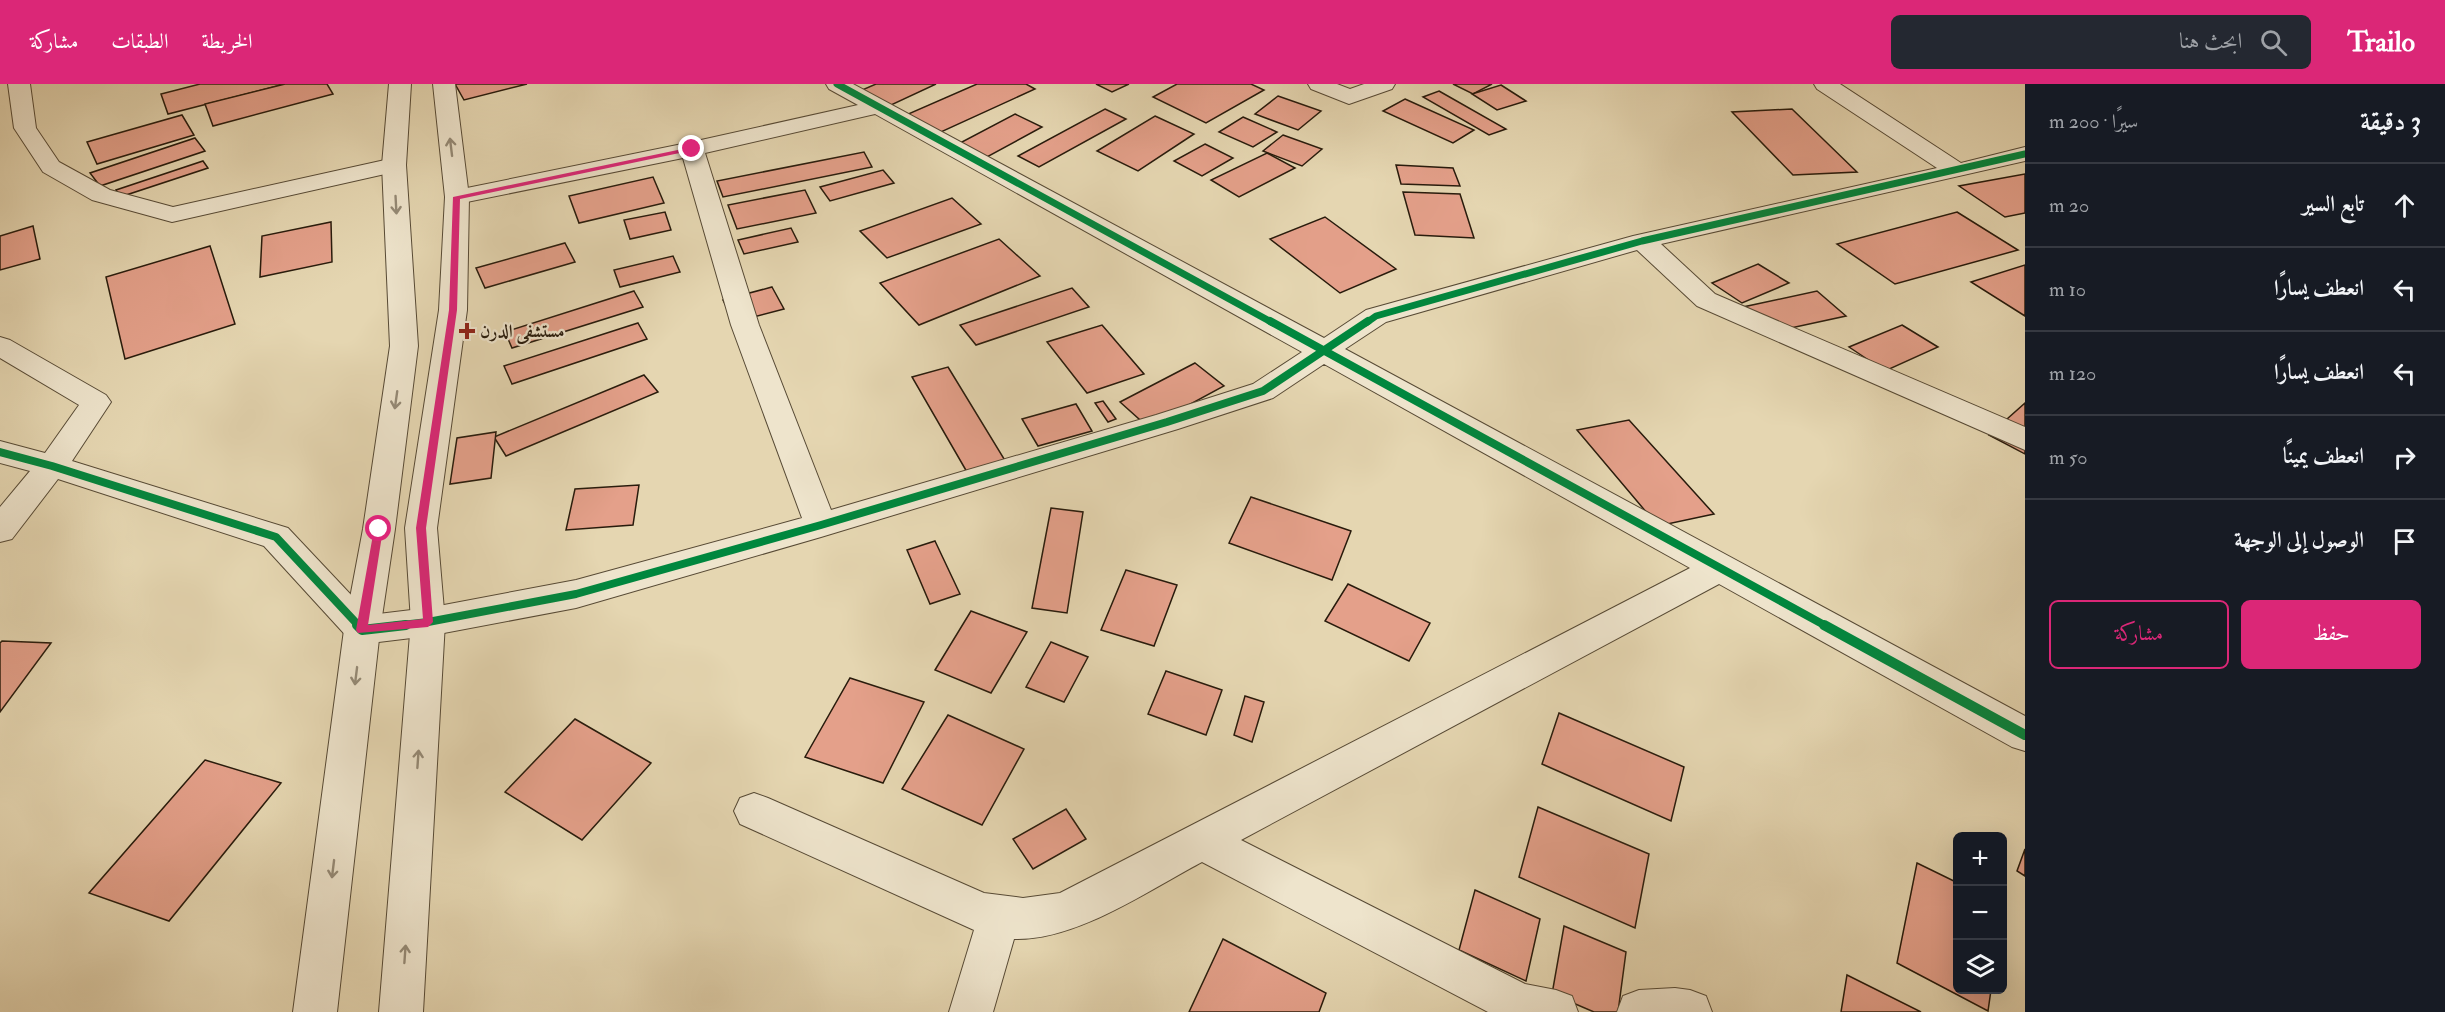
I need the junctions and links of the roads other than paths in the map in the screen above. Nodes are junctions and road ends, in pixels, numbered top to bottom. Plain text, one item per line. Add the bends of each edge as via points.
1 (19, 84) edge
2 (400, 84) edge
3 (444, 84) edge
4 (837, 84) edge
5 (1319, 84) edge
6 (1383, 84) edge
7 (1825, 84) edge
8 (878, 107) junction
9 (692, 149) junction
10 (2025, 154) edge
11 (394, 165) junction
12 (1957, 171) junction
13 (457, 197) junction
14 (1642, 241) junction
15 (0, 346) edge
16 (1322, 351) junction
17 (2025, 438) edge
18 (0, 452) edge
19 (52, 466) junction
20 (821, 525) junction
21 (0, 530) edge
22 (1721, 567) junction
23 (428, 622) junction
24 (362, 630) junction
25 (2025, 735) edge
26 (754, 811) dead end
27 (1202, 841) junction
28 (999, 918) junction
29 (315, 1012) edge
30 (401, 1012) edge
31 (971, 1012) edge
32 (1556, 1012) edge
33 (1639, 1012) edge
34 (1690, 1012) edge

1 - 11 street via 25,128 51,167 101,195 172,215
2 - 11 street
13 -> 3 street
4 - 8 street
5 - 6 street via 1349,97
7 - 12 street
8 - 9 street
8 - 16 street
9 - 13 street
9 - 20 street via 745,325
10 - 12 street
11 -> 24 street via 404,346
12 - 14 street
13 - 23 street via 453,310 421,528
14 - 16 street via 1376,316
14 - 17 street via 1706,300
15 - 19 street via 96,402
16 - 20 street via 1263,391
16 - 22 street
18 - 19 street
19 - 21 street
19 - 24 street via 276,537
20 - 23 street via 576,594
22 - 25 street
22 - 27 street
23 - 24 street
30 -> 23 street
24 -> 29 street
26 - 28 street via 976,912
27 - 28 street via 1066,912 1022,921
27 - 32 street via 1520,1005
28 - 31 street
33 - 34 street

